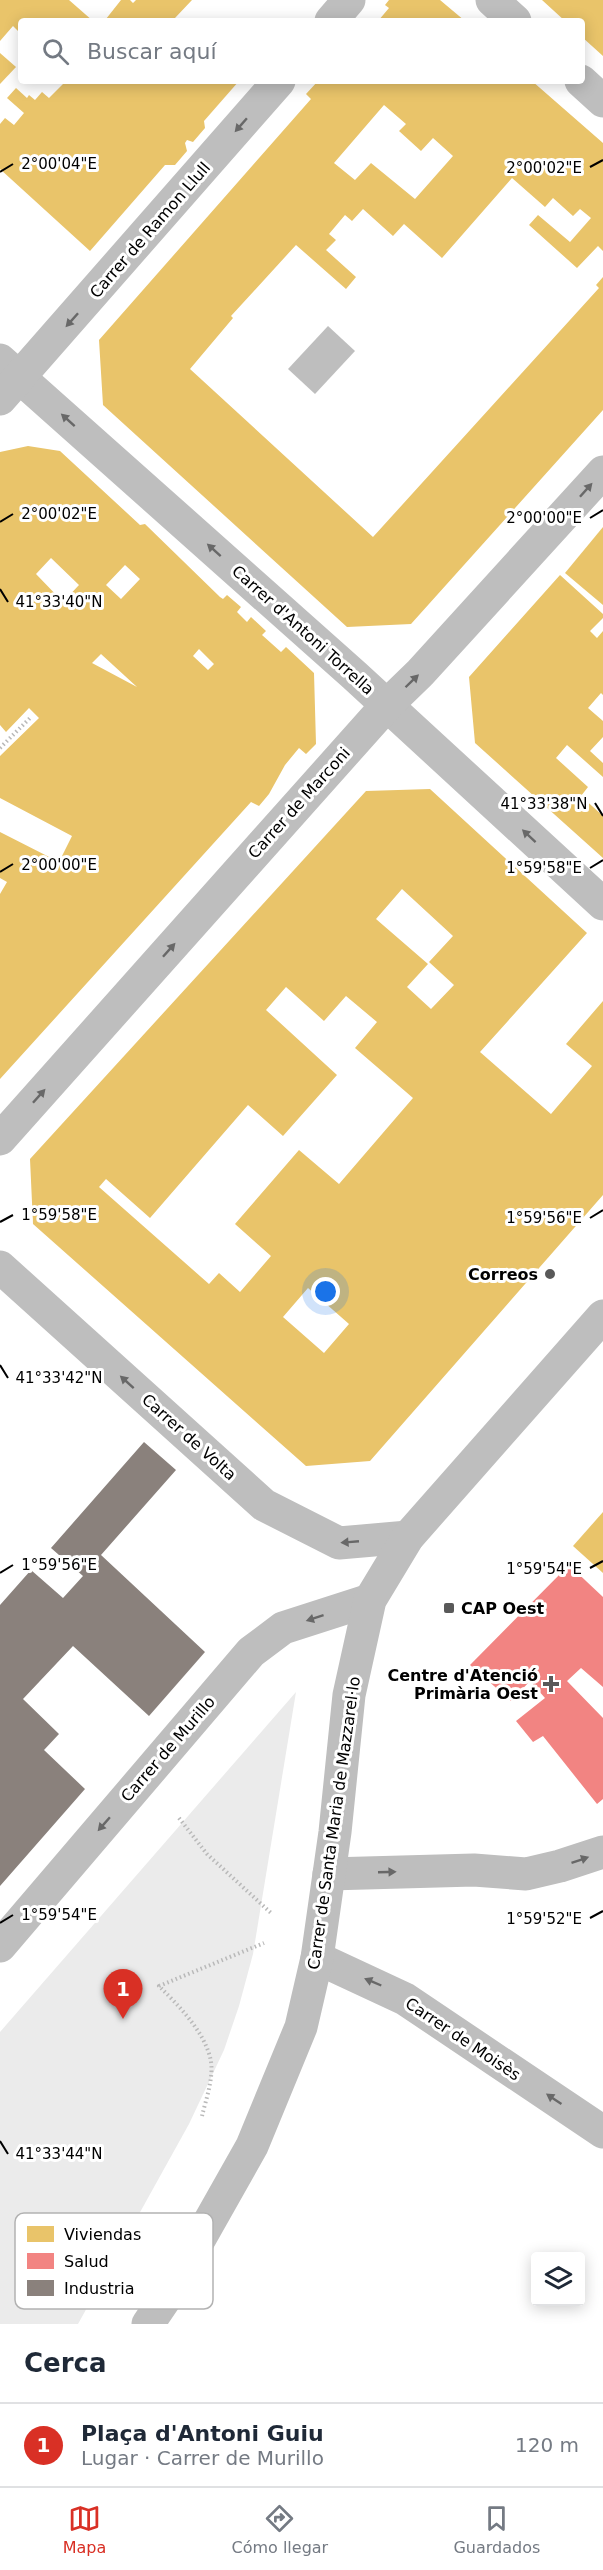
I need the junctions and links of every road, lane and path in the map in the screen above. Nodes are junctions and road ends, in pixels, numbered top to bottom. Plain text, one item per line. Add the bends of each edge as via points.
1 (349, 0) edge
2 (492, 0) edge
3 (334, 18) edge
4 (512, 18) edge
5 (276, 84) edge
6 (584, 84) edge
7 (603, 101) edge
8 (6, 379) edge
9 (603, 472) edge
10 (387, 705) junction
11 (30, 718) dead end
12 (0, 748) edge
13 (603, 904) edge
14 (0, 1139) edge
15 (0, 1267) edge
16 (603, 1316) edge
17 (408, 1537) junction
18 (370, 1600) junction
19 (179, 1818) dead end
20 (603, 1852) edge
21 (328, 1874) junction
22 (271, 1913) dead end
23 (264, 1943) dead end
24 (0, 1946) edge
25 (317, 1958) junction
26 (202, 2116) dead end
27 (603, 2132) edge
28 (213, 2216) edge
29 (159, 2309) edge
30 (148, 2324) edge

1 - 3 street
2 - 4 street
5 -> 8 street, Carrer de Ramon Llull
6 - 7 street
10 -> 8 street, Carrer d'Antoni Torrella
10 -> 9 street, Carrer de Marconi
13 -> 10 street, Carrer d'Antoni Torrella
14 -> 10 street, Carrer de Marconi
11 - 12 path
17 -> 15 street, Carrer de Volta via 339,1543 264,1505
16 - 17 street, Carrer de Santa Maria de Mazzarel·lo
17 - 18 street, Carrer de Santa Maria de Mazzarel·lo
18 - 21 street, Carrer de Santa Maria de Mazzarel·lo via 350,1695
18 -> 24 street, Carrer de Murillo via 283,1628 251,1652
19 - 22 path via 207,1854
21 -> 20 street via 474,1870 526,1874
21 - 25 street, Carrer de Santa Maria de Mazzarel·lo
23 - 26 path via 159,1986 198,2031 210,2058
27 -> 25 street, Carrer de Moisès via 405,1999
25 - 28 street, Carrer de Santa Maria de Mazzarel·lo via 301,2027 252,2146
29 - 30 street, Carrer de Santa Maria de Mazzarel·lo

